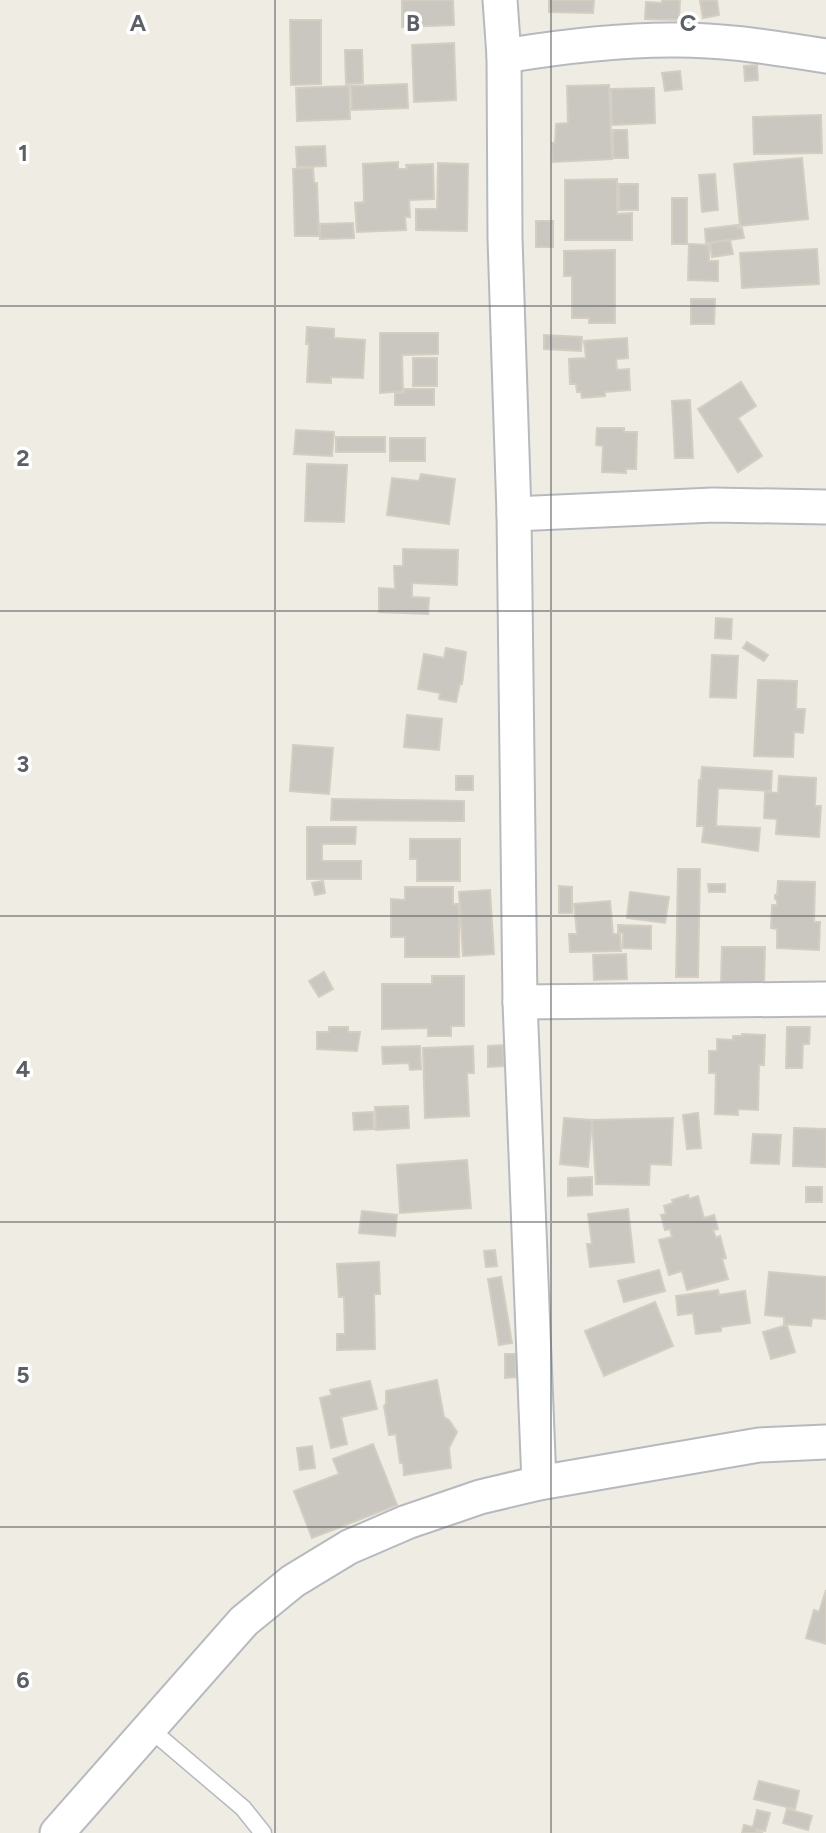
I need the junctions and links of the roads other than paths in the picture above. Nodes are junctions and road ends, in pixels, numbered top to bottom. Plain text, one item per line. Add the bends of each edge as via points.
1 (500, 0) edge
2 (504, 56) junction
3 (826, 56) edge
4 (826, 506) edge
5 (514, 514) junction
6 (826, 999) edge
7 (520, 1002) junction
8 (826, 1442) edge
9 (539, 1483) junction
10 (150, 1729) junction
11 (57, 1833) edge
12 (262, 1833) edge

1 - 2 street
2 - 3 street via 575,44 672,39
2 - 5 street
4 - 5 street via 713,505
5 - 7 street
6 - 7 street
7 - 9 street
8 - 9 street via 759,1445
9 - 10 street via 407,1522 349,1547 293,1581 244,1621
10 - 11 street
10 - 12 lane via 243,1808

